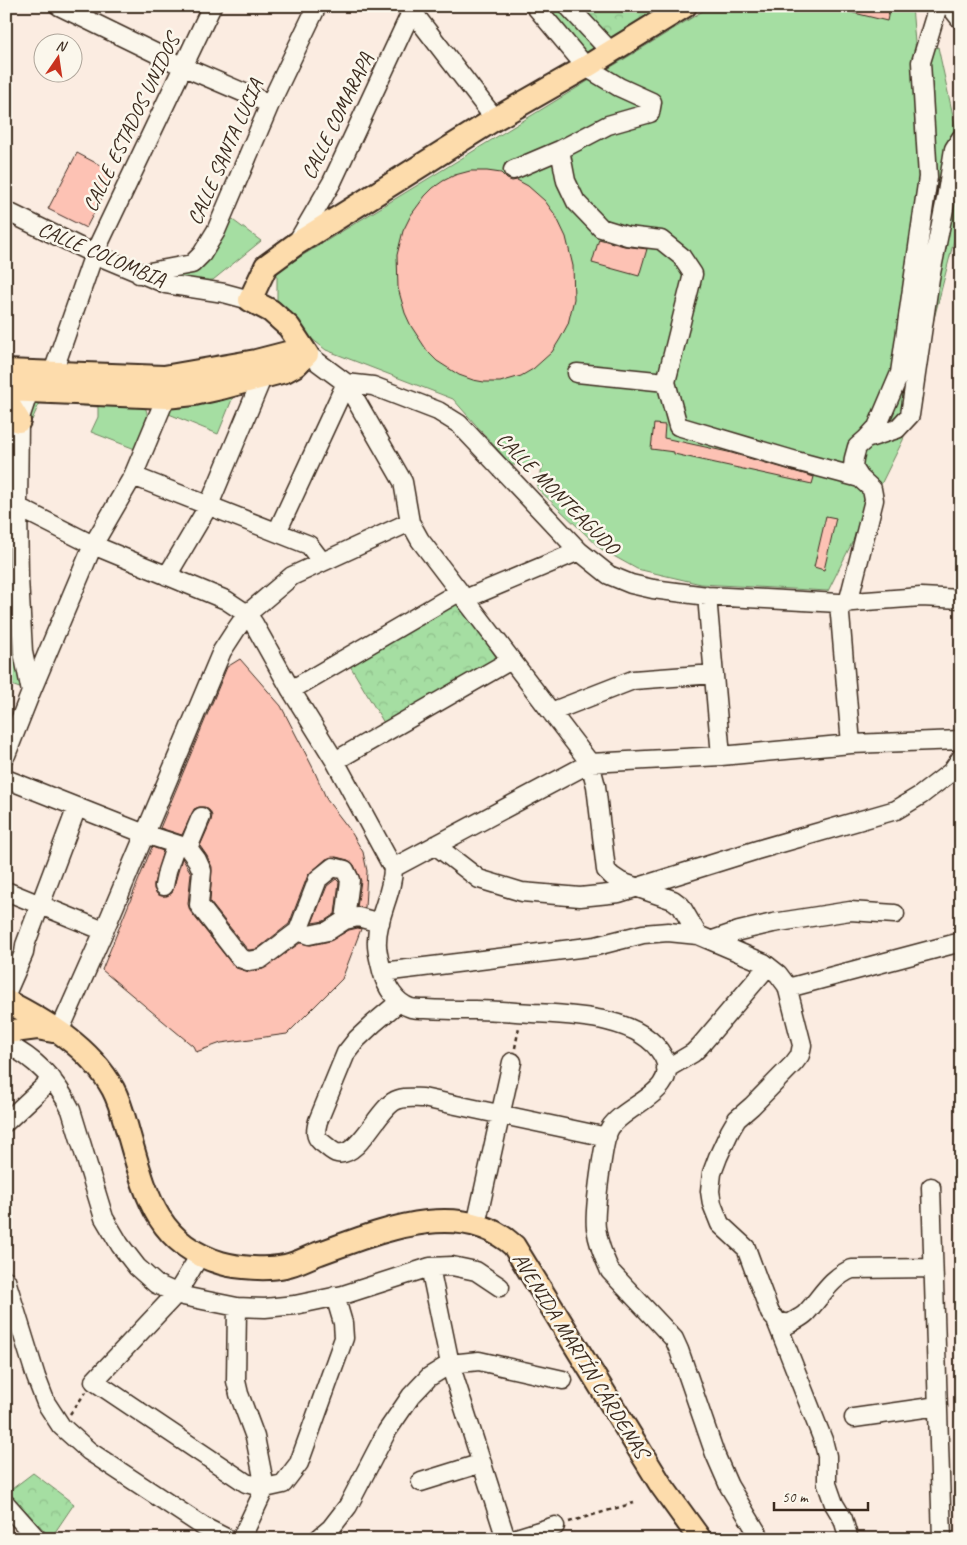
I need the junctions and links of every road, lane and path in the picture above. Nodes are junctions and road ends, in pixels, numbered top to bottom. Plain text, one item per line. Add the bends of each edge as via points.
1 (59, 6) edge
2 (212, 6) edge
3 (317, 6) edge
4 (535, 6) edge
5 (685, 6) edge
6 (938, 6) edge
7 (950, 6) edge
8 (410, 8) edge
9 (578, 9) edge
10 (961, 20) edge
11 (610, 51) junction
12 (184, 67) junction
13 (586, 67) junction
14 (270, 104) junction
15 (495, 118) junction
16 (961, 138) edge
17 (560, 150) junction
18 (513, 170) dead end
19 (6, 212) edge
20 (296, 244) junction
21 (94, 254) junction
22 (139, 274) junction
23 (250, 300) junction
24 (307, 354) junction
25 (259, 368) junction
26 (6, 371) edge
27 (53, 372) junction
28 (577, 373) dead end
29 (666, 382) junction
30 (346, 383) junction
31 (165, 387) junction
32 (6, 390) edge
33 (29, 391) junction
34 (6, 400) edge
35 (19, 421) junction
36 (6, 439) edge
37 (866, 439) junction
38 (133, 476) junction
39 (860, 478) junction
40 (12, 504) edge
41 (208, 505) junction
42 (410, 522) junction
43 (276, 532) junction
44 (93, 545) junction
45 (579, 551) junction
46 (322, 562) junction
47 (166, 576) junction
48 (13, 581) edge
49 (462, 595) junction
50 (707, 596) junction
51 (961, 598) edge
52 (844, 603) junction
53 (247, 614) junction
54 (511, 660) junction
55 (714, 674) junction
56 (291, 690) junction
57 (31, 692) junction
58 (551, 712) junction
59 (961, 740) edge
60 (851, 744) junction
61 (6, 755) edge
62 (721, 756) junction
63 (961, 758) edge
64 (334, 762) junction
65 (590, 764) junction
66 (6, 779) edge
67 (77, 807) junction
68 (201, 818) dead end
69 (145, 834) junction
70 (436, 845) junction
71 (182, 846) junction
72 (393, 868) junction
73 (164, 886) dead end
74 (637, 888) junction
75 (6, 891) edge
76 (41, 905) junction
77 (895, 914) dead end
78 (345, 920) junction
79 (380, 923) junction
80 (104, 931) junction
81 (298, 931) junction
82 (706, 937) junction
83 (961, 942) edge
84 (768, 966) junction
85 (383, 972) junction
86 (788, 988) junction
87 (6, 994) edge
88 (6, 1001) edge
89 (400, 1002) junction
90 (522, 1012) junction
91 (6, 1032) edge
92 (59, 1032) junction
93 (6, 1044) edge
94 (512, 1062) joint
95 (666, 1069) junction
96 (52, 1079) junction
97 (500, 1114) junction
98 (9, 1115) edge
99 (607, 1137) junction
100 (931, 1188) dead end
101 (476, 1224) junction
102 (200, 1255) junction
103 (430, 1267) junction
104 (933, 1268) junction
105 (6, 1280) edge
106 (500, 1287) dead end
107 (177, 1293) junction
108 (335, 1296) junction
109 (237, 1307) junction
110 (775, 1318) junction
111 (450, 1364) junction
112 (563, 1380) dead end
113 (94, 1381) junction
114 (938, 1406) junction
115 (854, 1418) dead end
116 (62, 1426) junction
117 (482, 1463) junction
118 (421, 1482) dead end
119 (265, 1488) junction
120 (634, 1503) dead end
121 (6, 1504) edge
122 (555, 1526) joint
123 (848, 1536) dead end
124 (37, 1539) edge
125 (228, 1539) edge
126 (241, 1539) edge
127 (318, 1539) edge
128 (506, 1539) edge
129 (513, 1539) edge
130 (700, 1539) edge
131 (761, 1539) edge
132 (942, 1539) edge

1 - 12 street
2 - 12 street, CALLE ESTADOS UNIDOS
3 - 14 street, CALLE SANTA LUCIA
4 - 13 street
5 - 11 main road
6 - 37 street via 921,62 928,177 900,373 877,426
7 - 10 street
8 - 15 street
8 - 20 street, CALLE COMARAPA via 332,182
9 - 11 street
11 - 13 main road
12 - 14 street
12 - 21 street, CALLE ESTADOS UNIDOS
13 - 15 main road
13 - 17 street via 619,88 652,102 650,114 608,125
14 - 22 street, CALLE SANTA LUCIA via 216,231 202,254 192,264
15 - 20 main road
16 - 37 street via 954,148 930,278 910,415 897,428
17 - 18 street
17 - 29 street via 566,181 576,202 601,228 627,236 661,240 681,256 693,274
19 - 21 street, CALLE COLOMBIA
20 - 23 main road via 266,266
21 - 22 street, CALLE COLOMBIA
21 - 27 street, CALLE ESTADOS UNIDOS
22 - 23 street, CALLE COLOMBIA via 166,284
23 - 24 main road, CALLE COLOMBIA via 271,311 289,328
24 - 25 main road via 285,371
24 - 30 street, CALLE COLOMBIA
25 - 31 main road via 194,394
25 - 41 street
26 - 27 main road
27 - 31 main road
27 - 33 street
28 - 29 street
29 - 39 street via 678,426
30 - 42 street via 403,482
30 - 43 street
30 - 45 street, CALLE MONTEAGUDO via 373,386 438,411 459,424
31 - 33 main road
31 - 38 street
32 - 33 main road
33 - 35 street
34 - 35 main road
35 - 36 street
35 - 40 street
37 - 39 street via 857,447 854,458 853,468
38 - 41 street
38 - 44 street
39 - 52 street via 872,489 874,500
40 - 44 street
40 - 48 street
41 - 43 street
41 - 47 street
42 - 46 street
42 - 49 street
43 - 46 street via 309,545
44 - 47 street
44 - 57 street
45 - 49 street
45 - 50 street, CALLE MONTEAGUDO via 609,575 631,584
46 - 53 street via 292,576
47 - 53 street via 226,600
48 - 57 street
49 - 54 street
49 - 56 street
50 - 52 street, CALLE MONTEAGUDO
50 - 55 street
51 - 52 street, CALLE MONTEAGUDO
52 - 60 street
53 - 56 street
53 - 69 street via 222,652
54 - 58 street
54 - 64 street
55 - 58 street via 633,680
55 - 62 street
56 - 64 street
57 - 61 street
58 - 65 street
59 - 60 street
60 - 62 street
62 - 65 street
63 - 74 street via 952,772 896,810
64 - 72 street
65 - 70 street
65 - 74 street via 596,786 606,870 621,882
66 - 67 street
67 - 69 street
67 - 76 street
68 - 71 street
69 - 71 street
69 - 80 street
70 - 72 street
70 - 74 street via 479,879 522,892 580,896 620,893
71 - 73 street via 167,871
71 - 81 street via 197,860 202,871 199,905 240,958 248,961 261,959
72 - 79 street via 393,880
74 - 82 street via 673,900
75 - 76 street
76 - 80 street
76 - 87 street
77 - 82 street via 850,911
78 - 79 street via 358,917
78 - 81 street via 328,931 309,935
78 - 81 street via 350,880 345,870 333,867 318,879
79 - 85 street via 377,942
80 - 92 street
82 - 84 street
82 - 85 street via 668,932 643,934 596,946
83 - 86 street
84 - 86 street
84 - 95 street via 700,1046
85 - 89 street via 388,986
86 - 110 street via 802,1045 800,1055 737,1119 712,1173 710,1191 720,1224 746,1248 770,1313
88 - 92 main road, AVENIDA MARTÍN CÁRDENAS
89 - 90 street via 412,1008
89 - 97 street via 346,1053 318,1121 315,1132 319,1140 336,1153 346,1153 354,1148 392,1102 402,1098 423,1098
90 - 94 path
90 - 95 street via 604,1020 635,1031 654,1044
91 - 92 main road, AVENIDA MARTÍN CÁRDENAS via 37,1028
92 - 102 main road, AVENIDA MARTÍN CÁRDENAS via 82,1050 114,1090 154,1210 175,1238
93 - 96 street
94 - 97 street
95 - 99 street via 665,1081 659,1089 620,1116 609,1129
96 - 98 street
96 - 107 street via 71,1110 104,1218 137,1267 156,1284
97 - 99 street
97 - 101 street
99 - 131 street via 596,1213 596,1229 605,1261 610,1271 674,1339 715,1454 729,1486
100 - 104 street
101 - 102 main road, AVENIDA MARTÍN CÁRDENAS via 417,1222 286,1266 260,1268 222,1264
101 - 130 main road, AVENIDA MARTÍN CÁRDENAS via 503,1236 514,1246 661,1484
102 - 107 street
103 - 106 street via 452,1266 476,1271
103 - 108 street
103 - 111 street
104 - 110 street via 852,1269 833,1281 804,1315 789,1324
104 - 114 street
105 - 116 street via 46,1403
107 - 109 street
107 - 113 street
108 - 109 street via 295,1305
108 - 119 street via 344,1338 338,1356 299,1462 283,1484
109 - 119 street via 236,1381 255,1436
110 - 123 street via 823,1440 827,1456 827,1484
111 - 112 street via 479,1361
111 - 117 street
111 - 127 street via 429,1377 411,1396 388,1431 348,1506
113 - 116 path
113 - 119 street via 246,1483
114 - 115 street
114 - 132 street
116 - 125 street via 89,1452 204,1527
117 - 118 street
117 - 128 street
119 - 126 street
120 - 122 path
121 - 124 street
122 - 129 street

